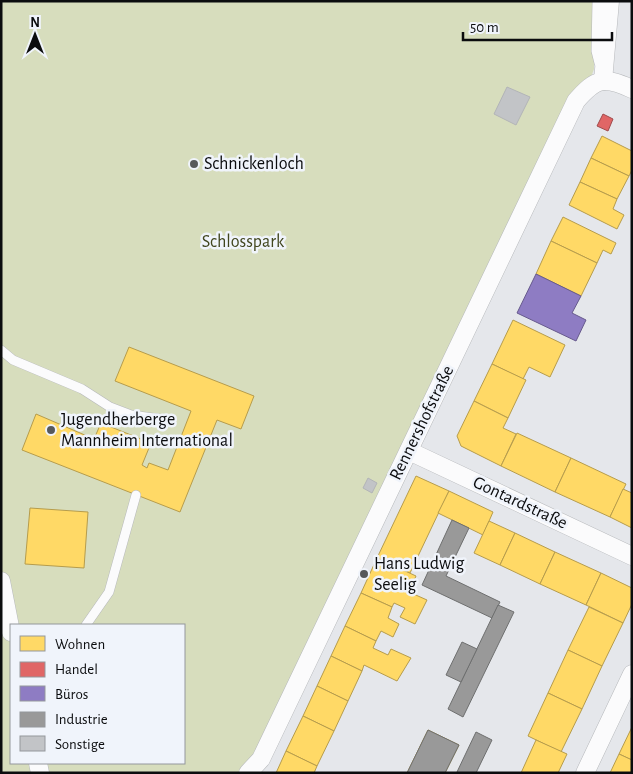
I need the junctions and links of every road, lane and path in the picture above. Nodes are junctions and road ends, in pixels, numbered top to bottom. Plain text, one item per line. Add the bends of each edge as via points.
1 (597, 1) edge
2 (610, 1) edge
3 (603, 81) junction
4 (627, 87) edge
5 (1, 350) edge
6 (168, 420) dead end
7 (409, 451) junction
8 (136, 495) dead end
9 (632, 556) edge
10 (1, 581) edge
11 (87, 624) edge
12 (10, 627) edge
13 (632, 674) edge
14 (248, 773) edge
15 (586, 773) edge

1 - 3 lane via 596,52
2 - 3 street
3 - 4 street
3 - 7 street, Rennershofstraße via 587,88 576,101
5 - 6 lane via 13,360 82,389 110,407 131,415
7 - 9 street, Gontardstraße
7 - 14 street, Rennershofstraße via 261,759
8 - 11 lane via 108,592
10 - 12 street
13 - 15 street

